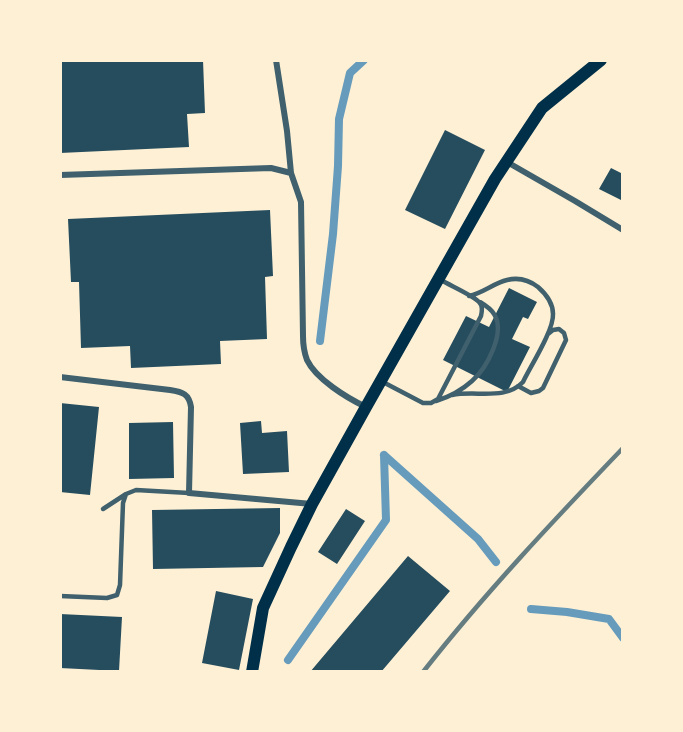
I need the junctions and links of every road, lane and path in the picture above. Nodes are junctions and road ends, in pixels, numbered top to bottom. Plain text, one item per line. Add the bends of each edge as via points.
1 (276, 60) edge
2 (601, 60) edge
3 (507, 161) junction
4 (291, 173) junction
5 (60, 176) edge
6 (623, 231) edge
7 (439, 279) junction
8 (469, 296) junction
9 (480, 302) junction
10 (548, 334) junction
11 (60, 377) edge
12 (381, 381) junction
13 (518, 386) junction
14 (452, 395) junction
15 (431, 403) junction
16 (366, 407) junction
17 (189, 493) junction
18 (126, 494) junction
19 (312, 504) junction
20 (104, 508) dead end
21 (60, 596) edge
22 (252, 672) edge

1 - 4 street
2 - 3 main road via 542,108
3 - 6 street
3 - 7 main road
4 - 5 street via 271,168
4 - 16 street via 301,202 304,351 314,371 346,397
7 - 8 lane
7 - 12 main road
8 - 9 lane
8 - 10 lane via 508,280 532,283 550,300 553,315
9 - 14 lane via 495,314 499,325 495,343 481,372
9 - 15 lane via 481,316 438,399
10 - 13 lane
10 - 13 lane via 560,329 566,340 543,388 531,393
11 - 17 street via 186,395 191,407
12 - 15 lane via 423,403
12 - 16 main road
13 - 14 lane via 501,394
14 - 15 lane
16 - 19 main road
17 - 18 lane via 136,490
17 - 19 street
18 - 20 lane
18 - 21 lane via 117,595
19 - 22 main road via 263,608

